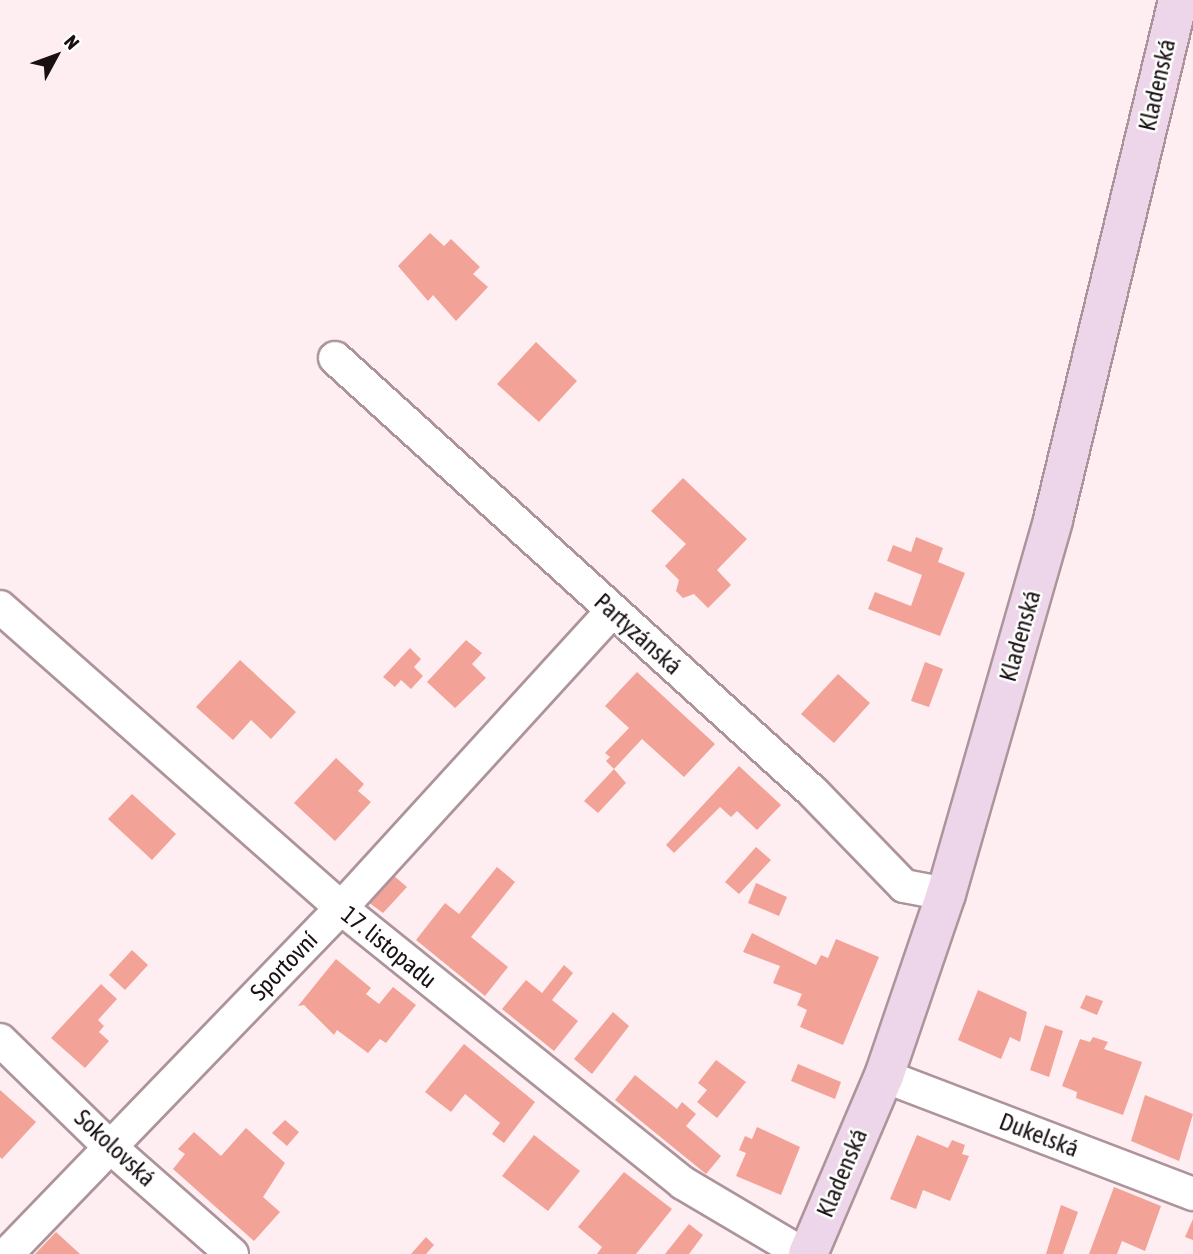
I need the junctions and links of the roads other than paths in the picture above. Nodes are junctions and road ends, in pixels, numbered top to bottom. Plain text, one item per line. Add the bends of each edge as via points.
1 (1178, 0) edge
2 (335, 358) dead end
3 (0, 607) edge
4 (612, 611) junction
5 (946, 894) junction
6 (341, 908) junction
7 (0, 1040) edge
8 (884, 1076) junction
9 (108, 1145) junction
10 (1193, 1194) edge
11 (7, 1254) edge
12 (232, 1254) edge
13 (805, 1254) edge

1 - 5 street, Kladenská via 1053,520
2 - 4 street, Partyzánská
3 - 6 street, 17. listopadu
4 - 5 street, Partyzánská via 813,793 904,886
4 - 6 street, Sportovní
5 - 8 street, Kladenská
6 - 9 street, Sportovní
6 - 13 street, 17. listopadu via 683,1183
7 - 9 street, Sokolovská
8 - 10 street, Dukelská
8 - 13 street, Kladenská
9 - 11 street, Sportovní
9 - 12 street, Sokolovská

